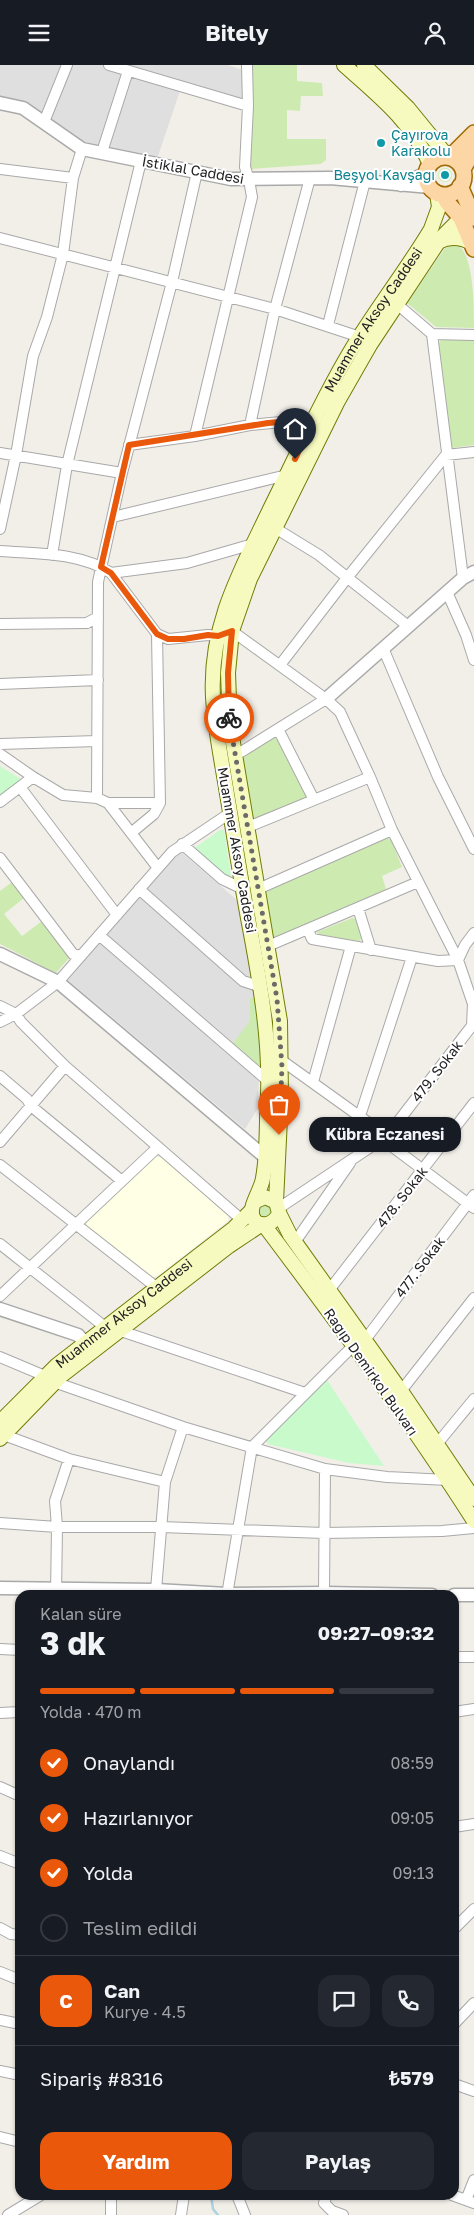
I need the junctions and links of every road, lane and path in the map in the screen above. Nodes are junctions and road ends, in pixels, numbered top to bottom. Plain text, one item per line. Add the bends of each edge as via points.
1 (66, 65) edge
2 (110, 65) edge
3 (247, 65) edge
4 (344, 65) edge
5 (364, 65) edge
6 (128, 71) junction
7 (0, 103) edge
8 (248, 105) junction
9 (44, 122) junction
10 (474, 133) edge
11 (82, 149) junction
12 (474, 150) edge
13 (102, 152) junction
14 (449, 157) junction
15 (141, 161) junction
16 (0, 169) edge
17 (463, 169) junction
18 (198, 172) junction
19 (73, 178) junction
20 (310, 178) junction
21 (249, 180) junction
22 (365, 181) junction
23 (433, 182) junction
24 (460, 186) junction
25 (468, 215) edge
26 (0, 238) edge
27 (438, 242) junction
28 (473, 246) edge
29 (63, 254) junction
30 (114, 267) junction
31 (172, 282) junction
32 (227, 296) junction
33 (397, 304) junction
34 (276, 309) junction
35 (328, 325) junction
36 (432, 334) junction
37 (474, 335) edge
38 (360, 337) junction
39 (250, 425) junction
40 (311, 425) junction
41 (195, 436) junction
42 (129, 445) junction
43 (474, 452) edge
44 (0, 453) edge
45 (16, 455) junction
46 (446, 455) junction
47 (67, 465) junction
48 (122, 473) junction
49 (287, 475) junction
50 (113, 517) junction
51 (275, 528) junction
52 (0, 529) edge
53 (253, 544) junction
54 (0, 551) edge
55 (52, 555) junction
56 (101, 567) junction
57 (111, 573) junction
58 (468, 575) edge
59 (347, 578) junction
60 (446, 592) junction
61 (98, 617) junction
62 (0, 624) edge
63 (408, 626) junction
64 (232, 631) junction
65 (157, 634) junction
66 (218, 636) junction
67 (383, 648) junction
68 (474, 660) edge
69 (280, 665) junction
70 (98, 679) junction
71 (0, 684) edge
72 (326, 699) junction
73 (278, 729) junction
74 (97, 741) junction
75 (0, 744) edge
76 (234, 751) junction
77 (0, 754) edge
78 (33, 777) junction
79 (370, 777) junction
80 (20, 787) junction
81 (97, 798) junction
82 (314, 800) junction
83 (0, 802) edge
84 (108, 803) junction
85 (160, 803) junction
86 (230, 813) junction
87 (248, 827) junction
88 (392, 829) junction
89 (131, 833) junction
90 (182, 844) junction
91 (474, 849) edge
92 (0, 858) edge
93 (158, 868) junction
94 (418, 882) junction
95 (139, 889) junction
96 (243, 889) junction
97 (258, 889) junction
98 (358, 908) junction
99 (117, 915) junction
100 (308, 930) junction
101 (474, 933) edge
102 (99, 935) junction
103 (268, 946) junction
104 (351, 946) junction
105 (371, 950) junction
106 (0, 954) edge
107 (81, 956) junction
108 (412, 957) junction
109 (458, 960) junction
110 (58, 982) junction
111 (261, 987) junction
112 (0, 1006) edge
113 (16, 1013) junction
114 (0, 1022) edge
115 (473, 1025) edge
116 (281, 1060) junction
117 (65, 1066) junction
118 (0, 1075) edge
119 (268, 1081) junction
120 (313, 1082) junction
121 (474, 1103) edge
122 (30, 1105) junction
123 (360, 1116) junction
124 (384, 1137) junction
125 (0, 1142) edge
126 (158, 1147) junction
127 (265, 1157) junction
128 (353, 1158) junction
129 (0, 1165) edge
130 (424, 1170) junction
131 (122, 1181) junction
132 (472, 1202) edge
133 (278, 1208) junction
134 (250, 1210) junction
135 (263, 1224) junction
136 (76, 1225) junction
137 (295, 1242) junction
138 (0, 1244) edge
139 (30, 1268) junction
140 (156, 1287) junction
141 (330, 1289) junction
142 (0, 1296) edge
143 (474, 1298) edge
144 (0, 1309) edge
145 (112, 1329) junction
146 (360, 1343) junction
147 (88, 1347) junction
148 (0, 1357) edge
149 (49, 1379) junction
150 (401, 1391) junction
151 (305, 1393) junction
152 (474, 1399) edge
153 (1, 1427) edge
154 (183, 1427) junction
155 (437, 1444) junction
156 (252, 1447) junction
157 (69, 1459) junction
158 (324, 1469) junction
159 (448, 1480) junction
160 (165, 1482) junction
161 (474, 1499) edge
162 (474, 1521) edge
163 (0, 1523) edge
164 (57, 1527) junction
165 (160, 1527) junction
166 (474, 1528) edge
167 (238, 1531) junction
168 (324, 1533) junction
169 (0, 1588) edge
170 (28, 1590) edge
171 (56, 1590) edge
172 (156, 1590) edge
173 (228, 1590) edge
174 (324, 1590) edge
175 (459, 1595) edge
176 (474, 1595) edge
177 (0, 1649) edge
178 (15, 1650) edge
179 (459, 1657) edge
180 (474, 1657) edge
181 (474, 1709) edge
182 (459, 1711) edge
183 (15, 1712) edge
184 (0, 1713) edge
185 (0, 1787) edge
186 (15, 1794) edge
187 (474, 1824) edge
188 (459, 1826) edge
189 (0, 1856) edge
190 (15, 1862) edge
191 (474, 1909) edge
192 (459, 1924) edge
193 (0, 1928) edge
194 (15, 1934) edge
195 (0, 1972) edge
196 (15, 1978) edge
197 (474, 2003) edge
198 (474, 2013) edge
199 (462, 2016) junction
200 (459, 2019) edge
201 (0, 2020) edge
202 (15, 2023) edge
203 (0, 2071) edge
204 (15, 2074) edge
205 (459, 2086) edge
206 (474, 2091) edge
207 (0, 2137) edge
208 (15, 2141) edge
209 (474, 2180) edge
210 (33, 2200) edge
211 (111, 2200) edge
212 (183, 2200) edge
213 (239, 2200) edge
214 (325, 2200) edge
215 (470, 2201) edge
216 (8, 2215) edge
217 (111, 2215) edge
218 (181, 2215) edge
219 (245, 2215) edge
220 (343, 2215) edge

1 - 9 street
2 - 6 street
3 - 8 street
4 - 23 main road via 416,136
5 - 14 main road via 408,108
6 - 8 street
6 - 13 street
7 - 9 street, İstiklal Caddesi via 23,108
8 - 21 street via 245,167
9 - 11 street, İstiklal Caddesi
10 - 14 main road
11 - 13 street, İstiklal Caddesi
11 - 19 street
12 - 17 main road
13 - 15 street, İstiklal Caddesi
14 - 17 main road
14 - 23 main road via 438,158
15 - 18 street, İstiklal Caddesi
15 - 30 street
16 - 19 street
17 - 24 main road
18 - 21 street, İstiklal Caddesi
18 - 31 street
19 - 29 street
20 - 21 street, İstiklal Caddesi
20 - 22 street, İstiklal Caddesi
20 - 34 street
21 - 32 street via 252,197
22 - 23 street, İstiklal Caddesi via 401,185
22 - 35 street
23 - 24 main road via 454,192
23 - 25 main road via 446,203
23 - 38 main road, Muammer Aksoy Caddesi via 439,207 431,229
24 - 25 main road
25 - 27 main road via 445,232
25 - 28 main road
26 - 29 street
27 - 28 main road via 456,238
27 - 33 main road
29 - 30 street
29 - 45 street via 33,356
30 - 31 street
30 - 47 street
31 - 32 street
31 - 42 street
32 - 34 street
32 - 41 street
33 - 36 street
33 - 51 main road via 350,380
34 - 35 street
34 - 39 street
35 - 38 street
36 - 37 street
36 - 46 street
38 - 40 main road, Muammer Aksoy Caddesi via 328,389
39 - 40 street via 302,420
39 - 41 street
40 - 49 main road, Muammer Aksoy Caddesi
41 - 42 street
42 - 48 street
43 - 46 street
44 - 45 street
45 - 47 street
45 - 52 street
46 - 58 street
46 - 59 street
47 - 48 street
47 - 55 street
48 - 50 street
49 - 50 street
49 - 53 main road, Muammer Aksoy Caddesi
50 - 56 street
51 - 59 street via 319,555
51 - 64 main road via 245,590
53 - 57 street via 187,563
53 - 66 main road, Muammer Aksoy Caddesi via 229,596
54 - 55 street
55 - 56 street
56 - 57 street
56 - 61 street
57 - 65 street
58 - 60 street
59 - 63 street
59 - 69 street
60 - 63 street
60 - 68 street
61 - 62 street via 87,623
61 - 70 street
63 - 67 street
64 - 66 street
64 - 69 street
64 - 76 main road via 228,695
65 - 66 street via 168,639
65 - 85 street
66 - 86 main road, Muammer Aksoy Caddesi via 213,696
67 - 72 street
67 - 91 street via 438,777
69 - 72 street
70 - 71 street
70 - 74 street
72 - 73 street
72 - 79 street via 340,712
73 - 76 street via 241,752
73 - 82 street
74 - 75 street
74 - 81 street
76 - 87 main road
77 - 78 street
78 - 80 street
78 - 81 street via 63,795
79 - 82 street
79 - 88 street
80 - 83 street
80 - 99 street
81 - 84 street
82 - 87 street
84 - 85 street
84 - 89 street
85 - 89 street via 154,814
86 - 90 street
86 - 96 main road, Muammer Aksoy Caddesi
87 - 97 main road
88 - 94 street
88 - 97 street
89 - 93 street
90 - 93 street
90 - 96 street via 222,879
92 - 107 street via 72,954
93 - 95 street
94 - 98 street
94 - 109 street
95 - 99 street
95 - 111 street via 243,981
96 - 111 main road, Muammer Aksoy Caddesi
97 - 103 main road
98 - 100 street
98 - 105 street
99 - 102 street
100 - 103 street
100 - 104 street via 312,939
101 - 109 street
102 - 107 street
102 - 119 street
103 - 116 main road via 277,999
104 - 105 street
104 - 120 street
105 - 108 street
106 - 110 street
107 - 110 street
108 - 109 street
108 - 123 street
109 - 115 street via 473,1004
110 - 113 street
110 - 127 street
111 - 119 main road, Muammer Aksoy Caddesi via 267,1033
112 - 113 street
113 - 114 street
113 - 117 street
115 - 124 street, 479. Sokak
116 - 120 street
116 - 133 main road
117 - 122 street
117 - 126 street
118 - 122 street
119 - 127 main road, Muammer Aksoy Caddesi
120 - 123 street
121 - 130 street, 478. Sokak
122 - 125 street
122 - 131 street
123 - 124 street
124 - 128 street, 479. Sokak
124 - 130 street
126 - 131 street
126 - 134 street
127 - 134 main road, Muammer Aksoy Caddesi via 263,1180
128 - 133 street, 479. Sokak
128 - 137 street
129 - 136 street
130 - 132 street
130 - 141 street, 478. Sokak
131 - 136 street
132 - 146 street, 477. Sokak
133 - 134 main road via 271,1198 265,1197
133 - 135 main road via 274,1221
133 - 137 main road, Ragıp Demirkol Bulvarı
134 - 135 main road via 254,1219
134 - 140 main road, Muammer Aksoy Caddesi via 223,1237
135 - 145 main road
135 - 146 main road, Ragıp Demirkol Bulvarı
136 - 139 street
136 - 140 street
137 - 141 main road, Ragıp Demirkol Bulvarı
138 - 139 street
139 - 142 street
139 - 145 street
140 - 145 main road, Muammer Aksoy Caddesi
141 - 146 main road, Ragıp Demirkol Bulvarı
143 - 150 street
144 - 147 street via 78,1335
145 - 147 main road
145 - 151 street
146 - 150 main road, Ragıp Demirkol Bulvarı
146 - 151 street, 477. Sokak
146 - 159 main road, Ragıp Demirkol Bulvarı
147 - 149 main road
148 - 149 street
149 - 153 main road
149 - 154 street
150 - 155 main road, Ragıp Demirkol Bulvarı
151 - 156 street, 477. Sokak
152 - 155 street
153 - 157 street
154 - 156 street
154 - 160 street
155 - 161 main road, Ragıp Demirkol Bulvarı
156 - 158 street
156 - 167 street
157 - 160 street
157 - 164 street via 55,1501
158 - 159 street
158 - 168 street
159 - 162 main road, Ragıp Demirkol Bulvarı
160 - 165 street
163 - 164 street
164 - 165 street
164 - 171 street
165 - 167 street
165 - 172 street
166 - 168 street
167 - 168 street
167 - 173 street
168 - 174 street
169 - 170 street
175 - 176 street
177 - 178 street
179 - 180 street
181 - 182 street
183 - 184 street
185 - 186 street
187 - 188 street
189 - 190 street
191 - 192 street
193 - 194 street
195 - 196 street
197 - 199 street
198 - 199 street
199 - 200 street
201 - 202 street
203 - 204 street
205 - 206 street
207 - 208 street
209 - 215 street
210 - 216 street
211 - 217 street
212 - 218 street
213 - 219 street
214 - 220 street via 324,2203 332,2211

